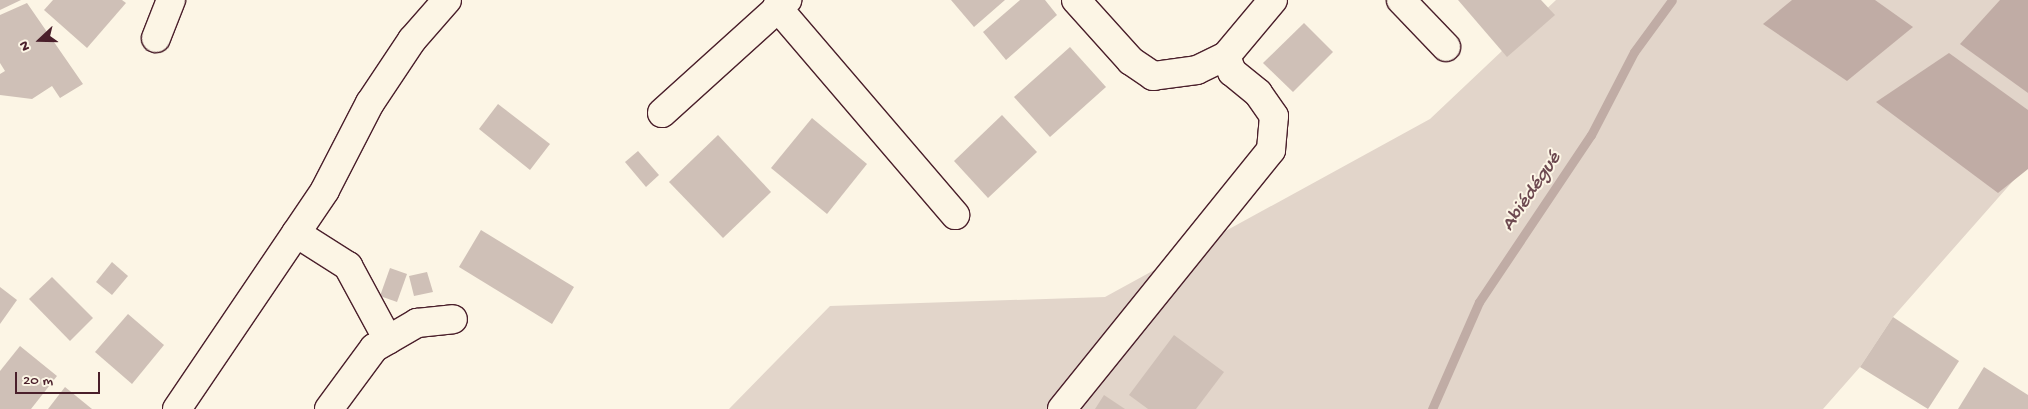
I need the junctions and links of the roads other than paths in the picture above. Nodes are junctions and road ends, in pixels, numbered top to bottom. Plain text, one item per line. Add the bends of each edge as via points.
1 (171, 0) edge
2 (447, 0) edge
3 (1076, 0) edge
4 (1273, 0) edge
5 (1401, 0) edge
6 (782, 4) edge
7 (156, 38) dead end
8 (1446, 47) dead end
9 (1226, 56) junction
10 (662, 113) dead end
11 (955, 215) dead end
12 (296, 233) junction
13 (453, 319) dead end
14 (388, 340) junction
15 (177, 409) edge
16 (329, 409) edge
17 (1062, 409) edge

1 - 7 street
2 - 12 street via 412,40 370,103 325,190
3 - 9 street via 1131,62 1153,76 1197,70
4 - 9 street
5 - 8 street
6 - 10 street
6 - 11 street
9 - 17 street via 1232,72 1258,93 1274,116 1271,150
12 - 14 street via 348,266
12 - 15 street
13 - 14 street via 417,323
14 - 16 street via 374,348

